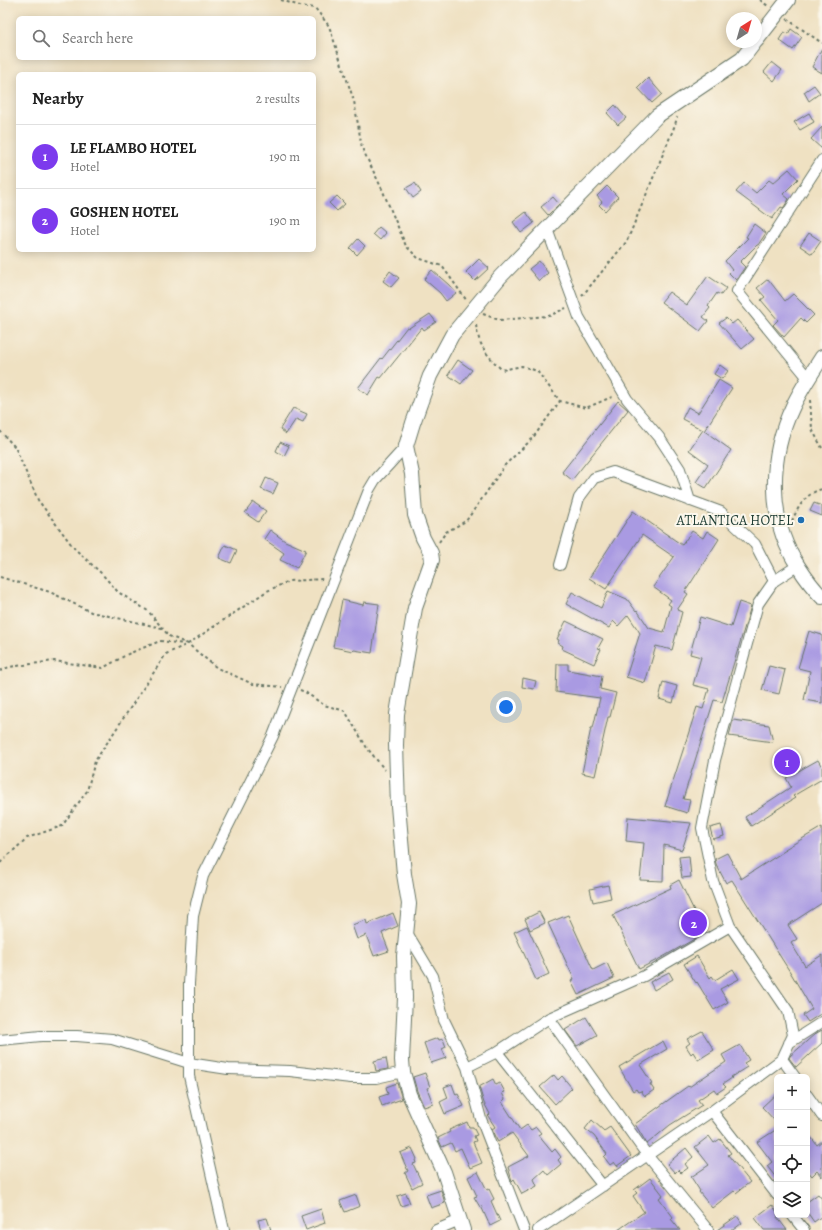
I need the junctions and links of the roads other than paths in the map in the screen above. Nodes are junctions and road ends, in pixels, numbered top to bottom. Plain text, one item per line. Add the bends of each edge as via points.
1 (788, 0) edge
2 (762, 34) edge
3 (751, 48) edge
4 (822, 160) edge
5 (547, 229) junction
6 (822, 357) edge
7 (808, 378) junction
8 (406, 446) junction
9 (690, 501) junction
10 (560, 565) dead end
11 (797, 566) junction
12 (774, 581) junction
13 (822, 597) edge
14 (730, 926) junction
15 (406, 931) junction
16 (549, 1018) junction
17 (822, 1022) edge
18 (0, 1040) edge
19 (789, 1043) junction
20 (497, 1052) junction
21 (782, 1059) junction
22 (189, 1063) junction
23 (467, 1067) junction
24 (403, 1072) junction
25 (793, 1074) edge
26 (810, 1098) edge
27 (712, 1111) junction
28 (822, 1116) edge
29 (647, 1156) junction
30 (603, 1186) junction
31 (774, 1191) edge
32 (794, 1218) edge
33 (461, 1225) edge
34 (224, 1230) edge
35 (436, 1230) edge
36 (524, 1230) edge
37 (538, 1230) edge
38 (708, 1230) edge
39 (804, 1230) edge

1 - 2 street
3 - 5 street via 742,58 657,116
4 - 7 street via 737,291
5 - 8 street via 500,277 452,335 430,376
5 - 9 street via 579,317 627,399 659,437 680,469
6 - 7 street
7 - 11 street via 792,407 783,432 774,478 776,505 784,538
8 - 15 street via 412,474 415,515 432,560 414,608 397,714 398,806 409,904
8 - 22 street via 369,490 273,736 203,876 193,916 189,984
9 - 10 street via 613,472 594,478 579,498
9 - 12 street via 721,512 755,544
11 - 12 street
11 - 13 street
12 - 14 street via 758,604 715,760 702,828 713,881
14 - 16 street via 644,976
14 - 19 street via 788,1011 793,1035
15 - 23 street via 433,976 444,1020
15 - 24 street
16 - 20 street
16 - 29 street
17 - 19 street
18 - 22 street via 48,1036 112,1039
19 - 21 street
20 - 23 street
20 - 30 street
21 - 25 street
21 - 27 street
22 - 24 street via 228,1069 290,1071 351,1078 376,1078
22 - 34 street via 189,1076
23 - 36 street via 481,1119
24 - 33 street via 409,1094 444,1172
26 - 28 street
27 - 29 street
27 - 31 street
29 - 30 street
29 - 38 street
30 - 37 street
32 - 39 street
33 - 35 street

